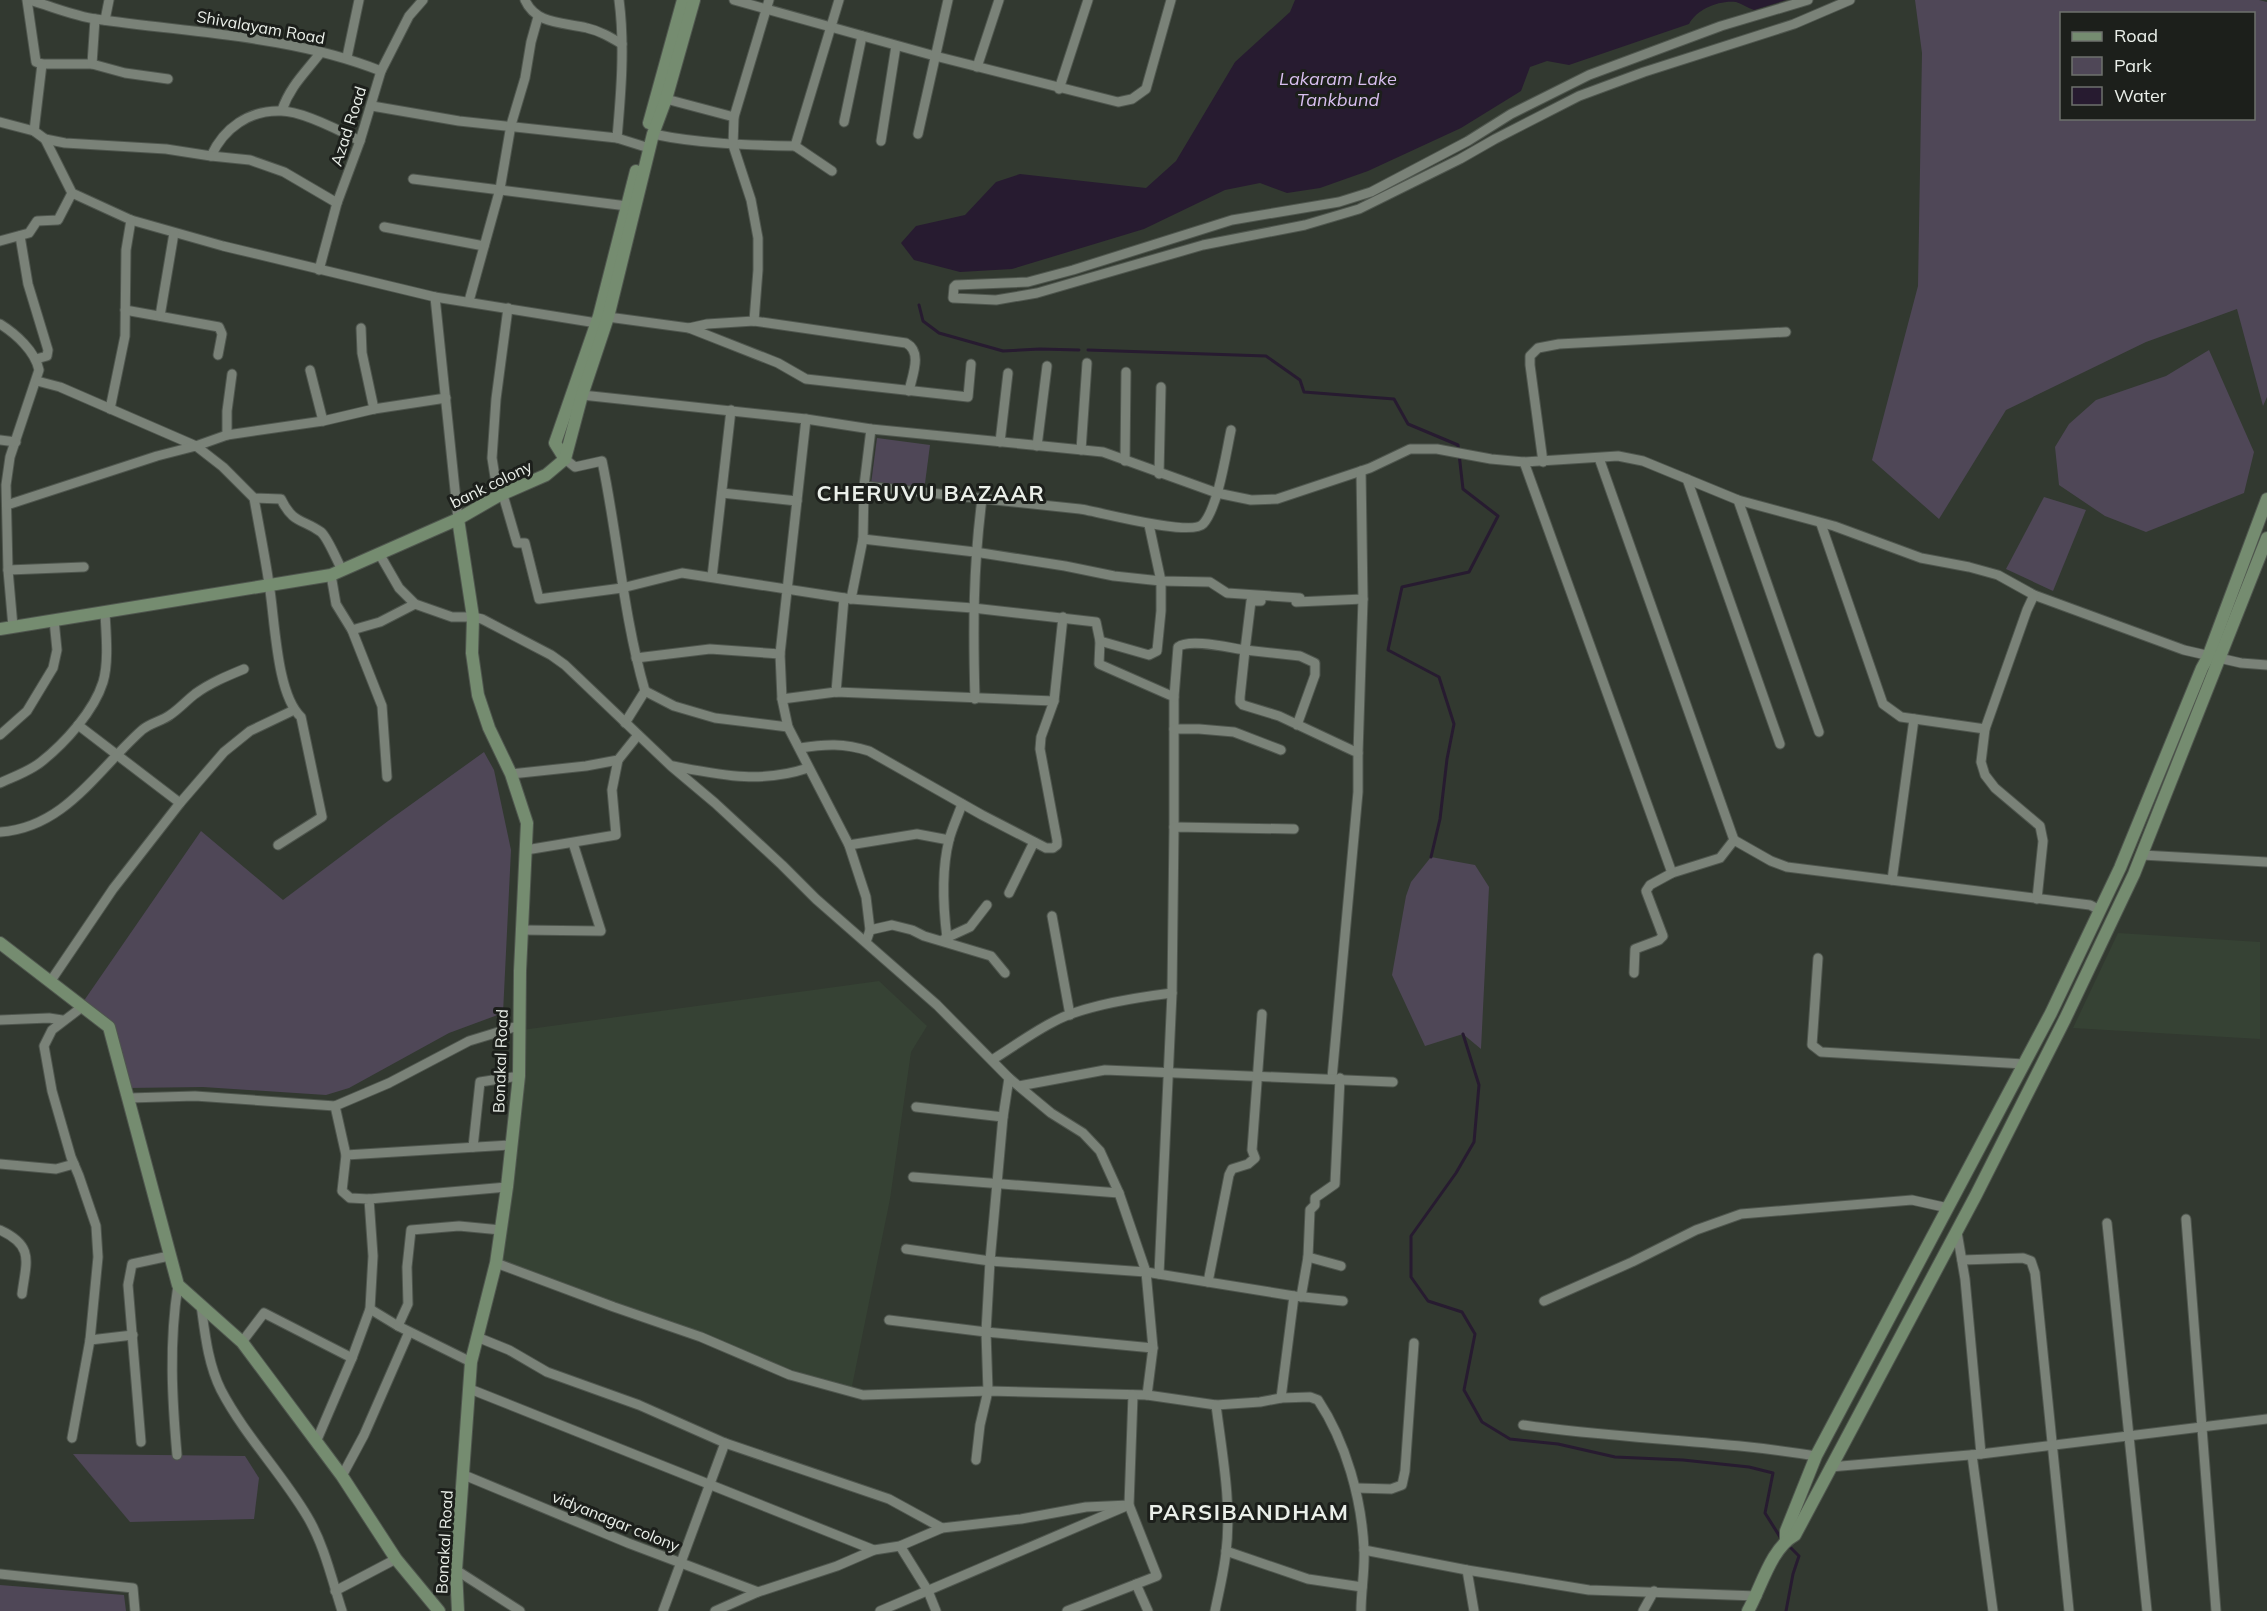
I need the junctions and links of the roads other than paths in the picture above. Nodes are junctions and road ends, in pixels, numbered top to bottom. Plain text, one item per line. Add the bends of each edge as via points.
1 (28, 0) edge
2 (109, 0) edge
3 (359, 0) edge
4 (423, 0) edge
5 (525, 0) edge
6 (619, 0) edge
7 (683, 0) edge
8 (694, 0) edge
9 (734, 0) edge
10 (839, 0) edge
11 (948, 0) edge
12 (999, 0) edge
13 (1088, 0) edge
14 (1171, 0) edge
15 (1808, 0) edge
16 (1850, 0) edge
17 (768, 5) edge
18 (538, 17) junction
19 (100, 19) junction
20 (830, 27) junction
21 (862, 36) junction
22 (621, 44) junction
23 (896, 46) junction
24 (321, 52) junction
25 (347, 57) junction
26 (935, 57) junction
27 (42, 64) junction
28 (92, 64) junction
29 (978, 67) junction
30 (381, 70) junction
31 (168, 79) dead end
32 (1059, 89) junction
33 (666, 99) junction
34 (372, 106) junction
35 (282, 110) junction
36 (734, 117) junction
37 (0, 122) edge
38 (844, 122) dead end
39 (511, 125) junction
40 (34, 131) junction
41 (653, 134) junction
42 (918, 134) dead end
43 (617, 138) junction
44 (45, 139) junction
45 (360, 141) junction
46 (881, 141) dead end
47 (733, 145) junction
48 (795, 146) junction
49 (646, 147) junction
50 (211, 156) junction
51 (832, 171) dead end
52 (413, 179) dead end
53 (500, 189) junction
54 (72, 193) junction
55 (337, 202) junction
56 (627, 206) junction
57 (131, 220) junction
58 (384, 226) dead end
59 (174, 233) junction
60 (20, 236) junction
61 (0, 241) edge
62 (484, 246) junction
63 (319, 270) junction
64 (435, 297) junction
65 (469, 301) junction
66 (508, 308) junction
67 (125, 310) junction
68 (160, 316) junction
69 (604, 321) junction
70 (753, 321) junction
71 (0, 324) edge
72 (361, 328) dead end
73 (690, 328) junction
74 (1786, 332) dead end
75 (218, 355) dead end
76 (36, 359) junction
77 (1087, 363) dead end
78 (971, 364) dead end
79 (1047, 366) dead end
80 (310, 370) dead end
81 (1126, 372) dead end
82 (1008, 373) dead end
83 (232, 374) dead end
84 (37, 381) junction
85 (1161, 387) dead end
86 (909, 391) junction
87 (582, 395) junction
88 (446, 398) junction
89 (110, 409) junction
90 (374, 409) junction
91 (730, 410) junction
92 (806, 418) junction
93 (323, 421) junction
94 (871, 429) junction
95 (1231, 430) dead end
96 (227, 435) junction
97 (0, 440) edge
98 (16, 442) junction
99 (1000, 442) junction
100 (196, 446) junction
101 (1037, 446) junction
102 (1081, 450) junction
103 (1599, 458) junction
104 (565, 459) junction
105 (1125, 461) junction
106 (1524, 462) junction
107 (1543, 462) junction
108 (1361, 471) junction
109 (1159, 474) junction
110 (1687, 479) junction
111 (864, 486) junction
112 (722, 493) junction
113 (1217, 494) junction
114 (500, 495) junction
115 (254, 498) junction
116 (982, 499) junction
117 (2267, 499) edge
118 (1738, 500) junction
119 (797, 501) junction
120 (7, 505) junction
121 (458, 519) junction
122 (1821, 524) junction
123 (1149, 525) junction
124 (2267, 538) edge
125 (863, 539) junction
126 (975, 552) junction
127 (380, 555) junction
128 (5, 567) edge
129 (84, 567) dead end
130 (336, 572) junction
131 (712, 577) junction
132 (1161, 581) junction
133 (270, 586) junction
134 (622, 588) junction
135 (788, 590) junction
136 (2034, 595) junction
137 (848, 598) junction
138 (1300, 598) dead end
139 (1363, 599) junction
140 (415, 604) junction
141 (973, 608) junction
142 (105, 613) junction
143 (473, 617) junction
144 (1064, 617) junction
145 (54, 620) junction
146 (6, 628) edge
147 (352, 630) junction
148 (1100, 641) junction
149 (1245, 650) junction
150 (780, 654) junction
151 (636, 658) junction
152 (2211, 663) junction
153 (2267, 665) edge
154 (244, 669) dead end
155 (645, 691) junction
156 (836, 692) junction
157 (1174, 697) junction
158 (782, 699) junction
159 (975, 699) junction
160 (1054, 701) junction
161 (294, 710) junction
162 (1914, 719) junction
163 (626, 723) junction
164 (78, 725) junction
165 (1297, 725) junction
166 (788, 727) junction
167 (1174, 729) junction
168 (1985, 729) junction
169 (1818, 732) dead end
170 (0, 735) edge
171 (638, 735) junction
172 (1780, 744) dead end
173 (800, 748) junction
174 (1281, 750) dead end
175 (1358, 753) junction
176 (118, 755) junction
177 (618, 760) junction
178 (671, 766) junction
179 (808, 768) junction
180 (511, 774) junction
181 (387, 777) dead end
182 (0, 783) edge
183 (180, 803) junction
184 (962, 804) junction
185 (1173, 827) junction
186 (1294, 830) dead end
187 (0, 832) edge
188 (949, 840) junction
189 (1734, 840) junction
190 (1034, 842) junction
191 (573, 843) junction
192 (278, 845) dead end
193 (849, 845) junction
194 (526, 850) junction
195 (2142, 855) junction
196 (2267, 862) edge
197 (1672, 873) junction
198 (1892, 880) junction
199 (1009, 893) dead end
200 (2037, 898) junction
201 (987, 904) dead end
202 (2100, 910) junction
203 (1052, 916) dead end
204 (522, 930) junction
205 (870, 930) junction
206 (943, 940) junction
207 (866, 942) junction
208 (0, 943) edge
209 (1818, 958) dead end
210 (1005, 973) dead end
211 (1634, 974) dead end
212 (50, 982) junction
213 (1172, 993) junction
214 (82, 1007) junction
215 (1262, 1014) dead end
216 (1070, 1015) junction
217 (0, 1020) edge
218 (62, 1020) junction
219 (518, 1026) junction
220 (992, 1060) junction
221 (2024, 1064) junction
222 (1169, 1071) junction
223 (519, 1076) junction
224 (1258, 1077) junction
225 (1009, 1078) junction
226 (1336, 1078) junction
227 (1393, 1082) dead end
228 (1019, 1086) junction
229 (129, 1098) junction
230 (335, 1106) junction
231 (916, 1107) dead end
232 (1003, 1117) junction
233 (511, 1145) junction
234 (473, 1147) junction
235 (346, 1155) junction
236 (0, 1164) edge
237 (74, 1164) junction
238 (913, 1177) dead end
239 (997, 1185) junction
240 (507, 1187) junction
241 (1119, 1193) junction
242 (369, 1199) junction
243 (1948, 1208) junction
244 (2186, 1219) dead end
245 (2107, 1223) dead end
246 (0, 1230) edge
247 (501, 1230) junction
248 (1957, 1232) junction
249 (906, 1249) dead end
250 (169, 1256) junction
251 (1308, 1257) junction
252 (1962, 1260) junction
253 (990, 1261) junction
254 (496, 1263) junction
255 (1341, 1266) dead end
256 (1146, 1272) junction
257 (1159, 1274) junction
258 (1208, 1282) junction
259 (178, 1285) junction
260 (22, 1294) dead end
261 (1298, 1296) junction
262 (1343, 1301) dead end
263 (1544, 1301) dead end
264 (201, 1305) junction
265 (370, 1309) junction
266 (889, 1320) dead end
267 (398, 1326) junction
268 (409, 1332) junction
269 (986, 1332) junction
270 (133, 1335) junction
271 (477, 1337) junction
272 (90, 1340) junction
273 (242, 1342) junction
274 (1414, 1343) dead end
275 (1153, 1348) junction
276 (352, 1358) junction
277 (471, 1362) junction
278 (470, 1389) junction
279 (988, 1391) junction
280 (1133, 1395) junction
281 (1147, 1395) junction
282 (1281, 1398) junction
283 (1216, 1405) junction
284 (2267, 1419) edge
285 (1523, 1425) dead end
286 (2203, 1428) junction
287 (2128, 1436) junction
288 (72, 1438) dead end
289 (141, 1442) dead end
290 (315, 1442) junction
291 (725, 1443) junction
292 (2053, 1446) junction
293 (177, 1455) dead end
294 (1977, 1455) junction
295 (1816, 1456) junction
296 (976, 1460) dead end
297 (1830, 1467) junction
298 (464, 1475) junction
299 (342, 1476) junction
300 (709, 1484) junction
301 (1356, 1488) junction
302 (1129, 1505) junction
303 (942, 1528) junction
304 (1786, 1540) junction
305 (900, 1546) junction
306 (874, 1550) junction
307 (1226, 1551) junction
308 (1364, 1551) junction
309 (396, 1559) junction
310 (680, 1563) junction
311 (456, 1570) junction
312 (1467, 1570) junction
313 (0, 1574) edge
314 (1136, 1584) junction
315 (1362, 1587) junction
316 (335, 1591) junction
317 (928, 1591) junction
318 (1654, 1591) junction
319 (758, 1592) junction
320 (1757, 1596) junction
321 (135, 1611) edge
322 (342, 1611) edge
323 (439, 1611) edge
324 (458, 1611) edge
325 (520, 1611) edge
326 (663, 1611) edge
327 (715, 1611) edge
328 (880, 1611) edge
329 (936, 1611) edge
330 (1066, 1611) edge
331 (1148, 1611) edge
332 (1215, 1611) edge
333 (1361, 1611) edge
334 (1474, 1611) edge
335 (1643, 1611) edge
336 (1748, 1611) edge
337 (1993, 1611) edge
338 (2069, 1611) edge
339 (2147, 1611) edge
340 (2216, 1611) edge

1 - 19 street, Shivalayam Road
1 - 27 street via 36,62
2 - 19 street
3 - 25 street
4 - 30 street, Azad Road via 409,16
5 - 18 street
6 - 22 street
7 - 49 street
8 - 33 street
9 - 17 street
10 - 20 street
11 - 26 street
12 - 29 street
13 - 32 street
14 - 32 street via 1142,93 1118,102
15 - 16 street via 1721,26 1589,75 1371,192 1339,202 1232,220 1028,282 956,285 953,298 996,300 1037,293 1203,245 1305,225 1359,209 1580,96 1794,24
17 - 20 street
17 - 36 street
18 - 22 street via 600,32
18 - 39 street
19 - 24 street, Shivalayam Road via 249,38
19 - 28 street
20 - 21 street
20 - 48 street
21 - 23 street
21 - 38 street
22 - 43 street
23 - 26 street
23 - 46 street
24 - 25 street, Shivalayam Road
24 - 35 street via 296,80
25 - 30 street, Shivalayam Road
26 - 29 street
26 - 42 street
27 - 28 street
27 - 40 street
28 - 31 street
29 - 32 street
30 - 34 street, Azad Road
33 - 36 street
33 - 41 street
34 - 39 street via 459,121
34 - 45 street, Azad Road
35 - 45 street
35 - 50 street via 243,118 219,140
36 - 47 street
37 - 40 street
39 - 43 street
39 - 53 street
40 - 44 street
41 - 47 street
41 - 49 street
43 - 49 street
44 - 50 street
44 - 54 street
45 - 55 street, Azad Road
47 - 48 street
47 - 70 street via 751,200 758,238
48 - 51 street
49 - 56 street
49 - 69 street
50 - 55 street via 250,160 275,169
52 - 53 street
53 - 56 street
53 - 62 street
54 - 57 street
54 - 60 street via 58,220 38,220 29,233
55 - 63 street, Azad Road
56 - 69 street
57 - 59 street
57 - 67 street
58 - 62 street
59 - 63 street
59 - 68 street
60 - 61 street
60 - 76 street via 28,284 48,350 47,356
62 - 65 street
63 - 64 street
64 - 65 street
64 - 88 street
65 - 66 street
66 - 69 street
66 - 114 street via 492,458
67 - 68 street
67 - 89 street via 125,336
68 - 75 street via 219,327 222,334
69 - 73 street
69 - 87 street
69 - 104 street via 555,443
70 - 73 street
70 - 86 street via 906,343 916,355
71 - 76 street
72 - 90 street
73 - 86 street via 778,363 806,379
74 - 107 street via 1538,348 1530,356 1530,365
76 - 84 street
77 - 102 street
78 - 86 street via 968,397
79 - 101 street
80 - 93 street
81 - 105 street
82 - 99 street
83 - 96 street
84 - 89 street
84 - 98 street
85 - 109 street
87 - 91 street
87 - 104 street
88 - 90 street
88 - 121 street
89 - 100 street
90 - 93 street
91 - 92 street
91 - 112 street
92 - 94 street
92 - 119 street
93 - 96 street
94 - 99 street
94 - 111 street
95 - 113 street
96 - 100 street
97 - 98 street
98 - 120 street via 10,457
99 - 101 street
100 - 115 street
100 - 120 street
101 - 102 street
102 - 105 street via 1103,452
103 - 107 street
103 - 110 street via 1618,456 1643,461
103 - 189 street
104 - 114 street, bank colony via 546,475
104 - 134 street via 575,466 602,460
105 - 109 street
106 - 107 street
106 - 108 street via 1437,449 1410,449
106 - 197 street
108 - 113 street via 1277,499 1251,500
108 - 139 street
109 - 113 street
110 - 118 street
110 - 172 street
111 - 116 street
111 - 125 street
112 - 119 street
112 - 131 street
113 - 123 street via 1202,526
114 - 121 street, bank colony
114 - 134 street via 517,543 525,543 539,599
115 - 130 street via 281,499 287,511 300,522 322,533
115 - 133 street
116 - 123 street via 1101,512
116 - 126 street
117 - 152 street
118 - 122 street
118 - 169 street
119 - 135 street
120 - 128 street
121 - 127 street, bank colony
121 - 143 street, Bonakal Road
122 - 136 street via 1921,558 1998,575
122 - 162 street via 1883,704 1901,717
123 - 132 street
124 - 152 street
125 - 126 street
125 - 137 street
126 - 132 street
126 - 141 street
127 - 130 street, bank colony
127 - 140 street via 399,588
128 - 129 street
128 - 146 street
130 - 133 street, bank colony
130 - 147 street via 336,604
131 - 134 street via 682,573
131 - 135 street
132 - 138 street via 1210,582 1227,593
132 - 148 street via 1157,651 1149,655
133 - 142 street, bank colony
133 - 161 street via 280,667
134 - 151 street
135 - 137 street
135 - 150 street
136 - 152 street
136 - 168 street
137 - 141 street
137 - 156 street
139 - 149 street via 1251,600
139 - 175 street
140 - 143 street via 452,617
140 - 147 street
141 - 144 street
141 - 159 street
142 - 145 street, bank colony
142 - 164 street via 103,681
143 - 163 street via 558,660
143 - 180 street, Bonakal Road via 472,653 478,695
144 - 148 street via 1096,622
144 - 160 street
145 - 146 street, bank colony
145 - 170 street via 57,650 53,668 27,711
147 - 181 street via 382,706
148 - 157 street via 1099,664
149 - 157 street via 1183,643 1177,652
149 - 165 street via 1240,702
149 - 165 street via 1300,656 1315,663 1315,675
150 - 151 street via 710,649
150 - 158 street
151 - 155 street
152 - 153 street
152 - 195 street
152 - 202 street
154 - 176 street via 211,684 169,716 143,728
155 - 163 street
155 - 166 street via 674,706 716,718
156 - 158 street
156 - 159 street
157 - 167 street
158 - 166 street
159 - 160 street
160 - 190 street via 1040,749 1057,843 1050,849
161 - 183 street via 250,730 224,752
161 - 192 street via 301,717 322,817
162 - 168 street
162 - 198 street
163 - 171 street
164 - 176 street
164 - 182 street via 40,763
165 - 175 street
166 - 173 street
167 - 174 street via 1234,732
167 - 185 street
168 - 200 street via 1981,762 1985,775 2040,826 2043,841
171 - 177 street
171 - 178 street
173 - 179 street
173 - 184 street via 836,743 860,748
175 - 226 street
176 - 183 street
176 - 187 street via 78,797 41,822
177 - 180 street
177 - 191 street via 612,790 616,835
178 - 179 street via 753,778
178 - 207 street
179 - 193 street
180 - 194 street, Bonakal Road via 527,823
183 - 212 street via 114,888
184 - 188 street
184 - 190 street
185 - 186 street
185 - 213 street
188 - 193 street via 917,834
188 - 206 street via 943,880
189 - 197 street via 1720,858
189 - 198 street via 1787,867
190 - 199 street
191 - 194 street
191 - 204 street via 601,931
193 - 205 street via 866,897
194 - 204 street, Bonakal Road
195 - 196 street
195 - 248 street via 2065,1019
197 - 211 street via 1646,891 1663,936 1635,949
198 - 200 street
200 - 202 street via 2090,905
201 - 206 street via 970,927
202 - 221 street
203 - 216 street
204 - 219 street, Bonakal Road
205 - 206 street via 892,926
205 - 207 street
206 - 210 street via 991,956
207 - 220 street
208 - 212 street
209 - 221 street via 1812,1045 1821,1052
212 - 214 street
213 - 216 street via 1139,997
213 - 222 street
214 - 218 street
214 - 229 street via 109,1028
215 - 224 street
216 - 220 street
217 - 218 street
218 - 237 street via 44,1046 52,1091
219 - 223 street, Bonakal Road
219 - 230 street via 469,1041
220 - 225 street
221 - 243 street
222 - 224 street
222 - 228 street via 1105,1070
222 - 257 street
223 - 233 street, Bonakal Road
223 - 234 street via 480,1082
224 - 226 street
224 - 258 street via 1252,1150 1255,1158 1229,1175
225 - 228 street
225 - 232 street
226 - 227 street
226 - 251 street via 1335,1184 1315,1198 1310,1210
228 - 241 street via 1083,1133 1100,1151
229 - 230 street via 195,1096
229 - 250 street
230 - 235 street
231 - 232 street
232 - 239 street
233 - 234 street
233 - 240 street, Bonakal Road
234 - 235 street
235 - 242 street via 342,1191 350,1198
236 - 237 street via 56,1169
237 - 272 street via 96,1226 98,1257
238 - 239 street
239 - 241 street
239 - 253 street
240 - 242 street
240 - 247 street, Bonakal Road
241 - 256 street
242 - 265 street via 373,1256
243 - 263 street via 1912,1200 1741,1214 1696,1230
243 - 295 street
244 - 286 street
245 - 287 street
246 - 260 street via 23,1246 27,1260
247 - 254 street, Bonakal Road
247 - 267 street via 459,1226 411,1230 408,1304
248 - 252 street
248 - 297 street
249 - 253 street
250 - 259 street
250 - 270 street via 132,1264 128,1285
251 - 255 street
251 - 261 street
252 - 292 street via 2031,1261
252 - 294 street
253 - 256 street
253 - 269 street
254 - 271 street, Bonakal Road
254 - 279 street via 701,1337 790,1375 863,1395
256 - 257 street
256 - 275 street
257 - 258 street
258 - 261 street
259 - 264 street
259 - 293 street via 172,1323 171,1387
261 - 262 street
261 - 282 street
264 - 273 street
264 - 316 street via 211,1363 220,1388 308,1517
265 - 267 street
265 - 276 street
266 - 269 street
267 - 268 street
268 - 277 street
268 - 299 street
269 - 275 street
269 - 279 street
270 - 272 street
270 - 289 street
271 - 277 street, Bonakal Road
271 - 291 street via 547,1372 639,1405
272 - 288 street
273 - 276 street via 264,1313
273 - 290 street
274 - 301 street via 1402,1485 1390,1489
275 - 281 street
276 - 290 street
277 - 278 street, Bonakal Road
278 - 298 street, Bonakal Road
278 - 300 street
279 - 280 street
279 - 296 street
280 - 281 street
280 - 302 street
281 - 283 street
282 - 283 street
282 - 301 street via 1318,1400 1341,1443
283 - 307 street via 1227,1504
284 - 286 street
285 - 295 street via 1585,1434 1762,1447
286 - 287 street
286 - 340 street
287 - 292 street
287 - 339 street
290 - 299 street
291 - 300 street
291 - 303 street via 889,1499
292 - 294 street
292 - 338 street
294 - 297 street
294 - 337 street
295 - 304 street via 1786,1531
297 - 304 street via 1795,1535
298 - 310 street, vidyanagar colony
298 - 311 street, Bonakal Road
299 - 309 street
300 - 306 street
300 - 310 street
301 - 308 street
302 - 303 street via 1086,1507
302 - 314 street via 1157,1576
302 - 317 street
303 - 305 street
304 - 320 street via 1762,1579
305 - 306 street
305 - 317 street
306 - 319 street
307 - 315 street via 1308,1579
307 - 332 street
308 - 312 street
308 - 315 street
309 - 316 street
309 - 323 street
310 - 319 street, vidyanagar colony
310 - 326 street
311 - 324 street, Bonakal Road
311 - 325 street
312 - 318 street via 1589,1590
312 - 334 street
313 - 321 street via 133,1588
314 - 330 street
314 - 331 street
315 - 333 street
316 - 322 street
317 - 328 street
317 - 329 street
318 - 320 street
318 - 335 street
319 - 327 street
320 - 336 street

